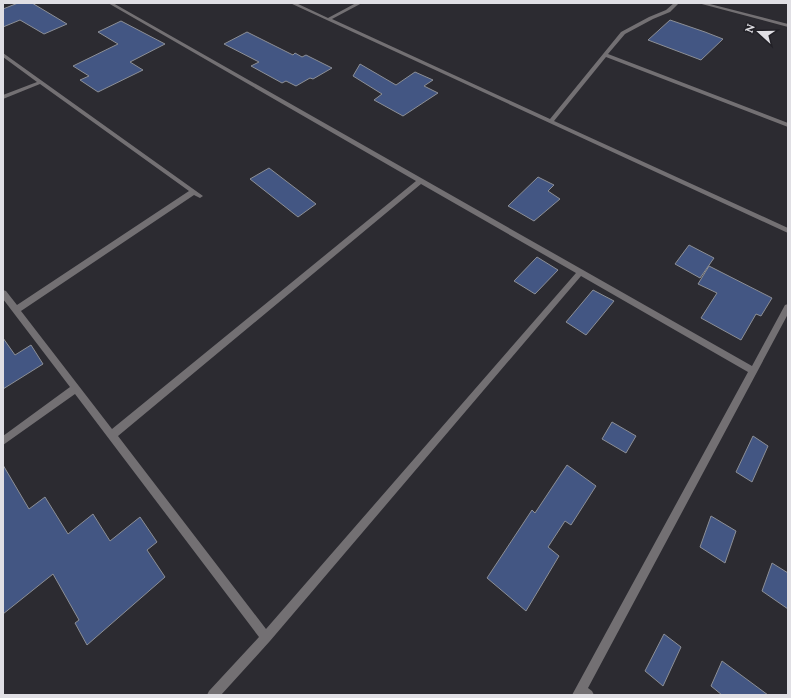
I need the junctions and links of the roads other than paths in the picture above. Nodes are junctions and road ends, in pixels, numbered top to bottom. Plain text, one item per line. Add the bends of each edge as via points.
1 (110, 3) edge
2 (292, 3) edge
3 (360, 3) edge
4 (676, 3) edge
5 (700, 3) edge
6 (328, 19) junction
7 (788, 26) edge
8 (605, 55) junction
9 (3, 56) edge
10 (40, 82) junction
11 (3, 97) edge
12 (552, 121) junction
13 (788, 125) edge
14 (421, 181) junction
15 (193, 192) junction
16 (200, 196) dead end
17 (788, 231) edge
18 (580, 272) junction
19 (3, 293) edge
20 (788, 307) edge
21 (16, 310) junction
22 (753, 371) junction
23 (76, 388) junction
24 (112, 435) junction
25 (3, 440) edge
26 (266, 637) junction
27 (582, 693) edge
28 (213, 695) edge

1 - 14 street
2 - 6 street
3 - 6 street
4 - 8 street via 668,11 623,33
5 - 7 street
6 - 12 street
8 - 12 street
8 - 13 street
9 - 10 street
10 - 11 street
10 - 15 street
12 - 17 street
14 - 18 street
14 - 24 street
15 - 16 street
15 - 21 street
18 - 22 street
18 - 26 street
19 - 21 street
20 - 22 street
21 - 23 street
22 - 27 street
23 - 24 street
23 - 25 street
24 - 26 street
26 - 28 street

